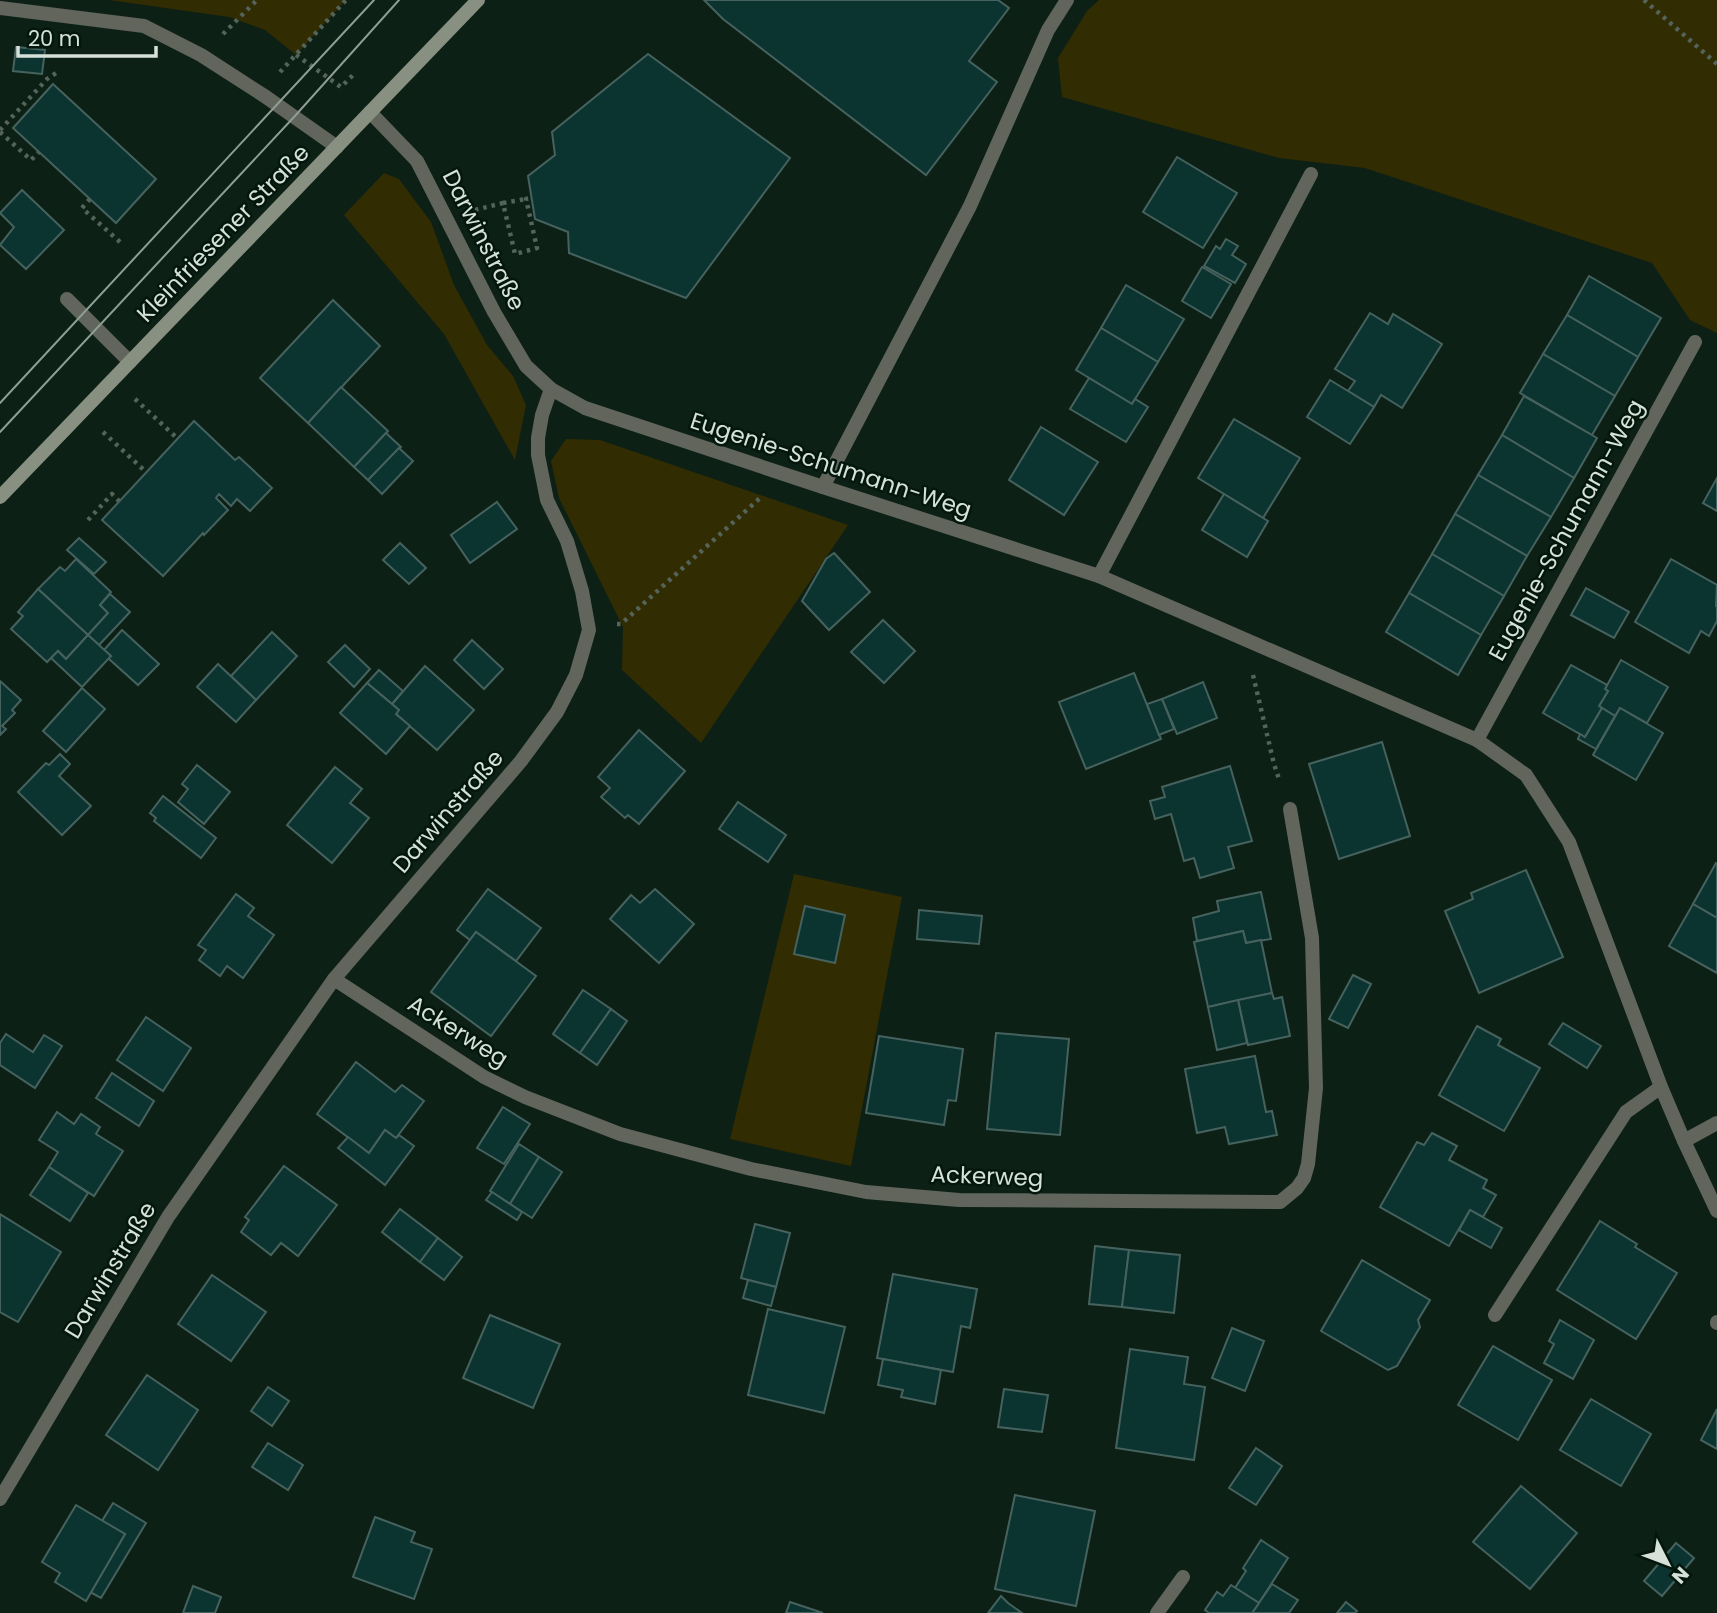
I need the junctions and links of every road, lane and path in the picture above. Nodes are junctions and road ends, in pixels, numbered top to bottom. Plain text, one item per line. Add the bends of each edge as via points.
1 (257, 0) edge
2 (346, 0) edge
3 (478, 0) edge
4 (1068, 0) edge
5 (1644, 0) edge
6 (0, 8) edge
7 (201, 55) junction
8 (296, 55) junction
9 (1717, 64) edge
10 (56, 73) dead end
11 (354, 74) dead end
12 (260, 93) junction
13 (370, 112) junction
14 (0, 131) edge
15 (337, 147) junction
16 (39, 152) dead end
17 (1311, 174) dead end
18 (90, 200) dead end
19 (503, 203) junction
20 (449, 223) junction
21 (120, 242) dead end
22 (67, 299) dead end
23 (1695, 342) dead end
24 (130, 362) junction
25 (114, 379) junction
26 (551, 389) junction
27 (82, 412) junction
28 (178, 439) dead end
29 (146, 472) dead end
30 (786, 474) junction
31 (823, 487) junction
32 (0, 497) edge
33 (119, 501) dead end
34 (88, 520) dead end
35 (1099, 576) junction
36 (589, 630) junction
37 (1261, 647) junction
38 (1477, 740) junction
39 (1290, 809) joint
40 (334, 979) junction
41 (1661, 1087) junction
42 (1717, 1123) edge
43 (1684, 1141) junction
44 (1717, 1211) edge
45 (1496, 1315) dead end
46 (0, 1499) edge
47 (1183, 1577) dead end
48 (1157, 1613) edge

1 - 7 path
2 - 8 path
3 - 13 street, Kleinfriesener Straße
4 - 31 street via 1048,30 970,206
5 - 9 path
6 - 7 street via 144,26
7 - 12 street
8 - 11 path via 341,87
8 - 12 path
10 - 14 path
12 - 15 street
13 - 15 street, Kleinfriesener Straße
13 - 20 street, Darwinstraße via 417,161
14 - 16 path via 31,160
15 - 24 street, Kleinfriesener Straße
17 - 35 street
18 - 21 path via 82,208
19 - 19 path via 528,198 537,248 515,254
19 - 20 path via 474,210
20 - 26 street, Darwinstraße via 526,366
22 - 24 street
23 - 38 street, Eugenie-Schumann-Weg
24 - 25 street, Kleinfriesener Straße
25 - 27 street, Kleinfriesener Straße
25 - 28 path
26 - 30 street, Eugenie-Schumann-Weg via 585,408
26 - 36 street, Darwinstraße via 542,415 538,455 547,500 567,541 582,591
27 - 29 path
27 - 32 street, Kleinfriesener Straße
30 - 31 street, Eugenie-Schumann-Weg
30 - 36 path via 621,624
31 - 35 street, Eugenie-Schumann-Weg
33 - 34 path via 112,494
35 - 37 street, Eugenie-Schumann-Weg
36 - 40 street, Darwinstraße via 576,675 521,761
37 - 38 street, Eugenie-Schumann-Weg
37 - 39 path via 1253,677 1274,765
38 - 41 street, Eugenie-Schumann-Weg via 1526,775 1569,842
39 - 40 street, Ackerweg via 1312,938 1316,1088 1304,1178 1280,1202 959,1200 866,1192 751,1169 620,1134 525,1097 484,1077
40 - 46 street, Darwinstraße via 168,1217
41 - 43 street, Eugenie-Schumann-Weg
41 - 45 street via 1626,1112
42 - 43 street
43 - 44 street, Eugenie-Schumann-Weg
47 - 48 street

